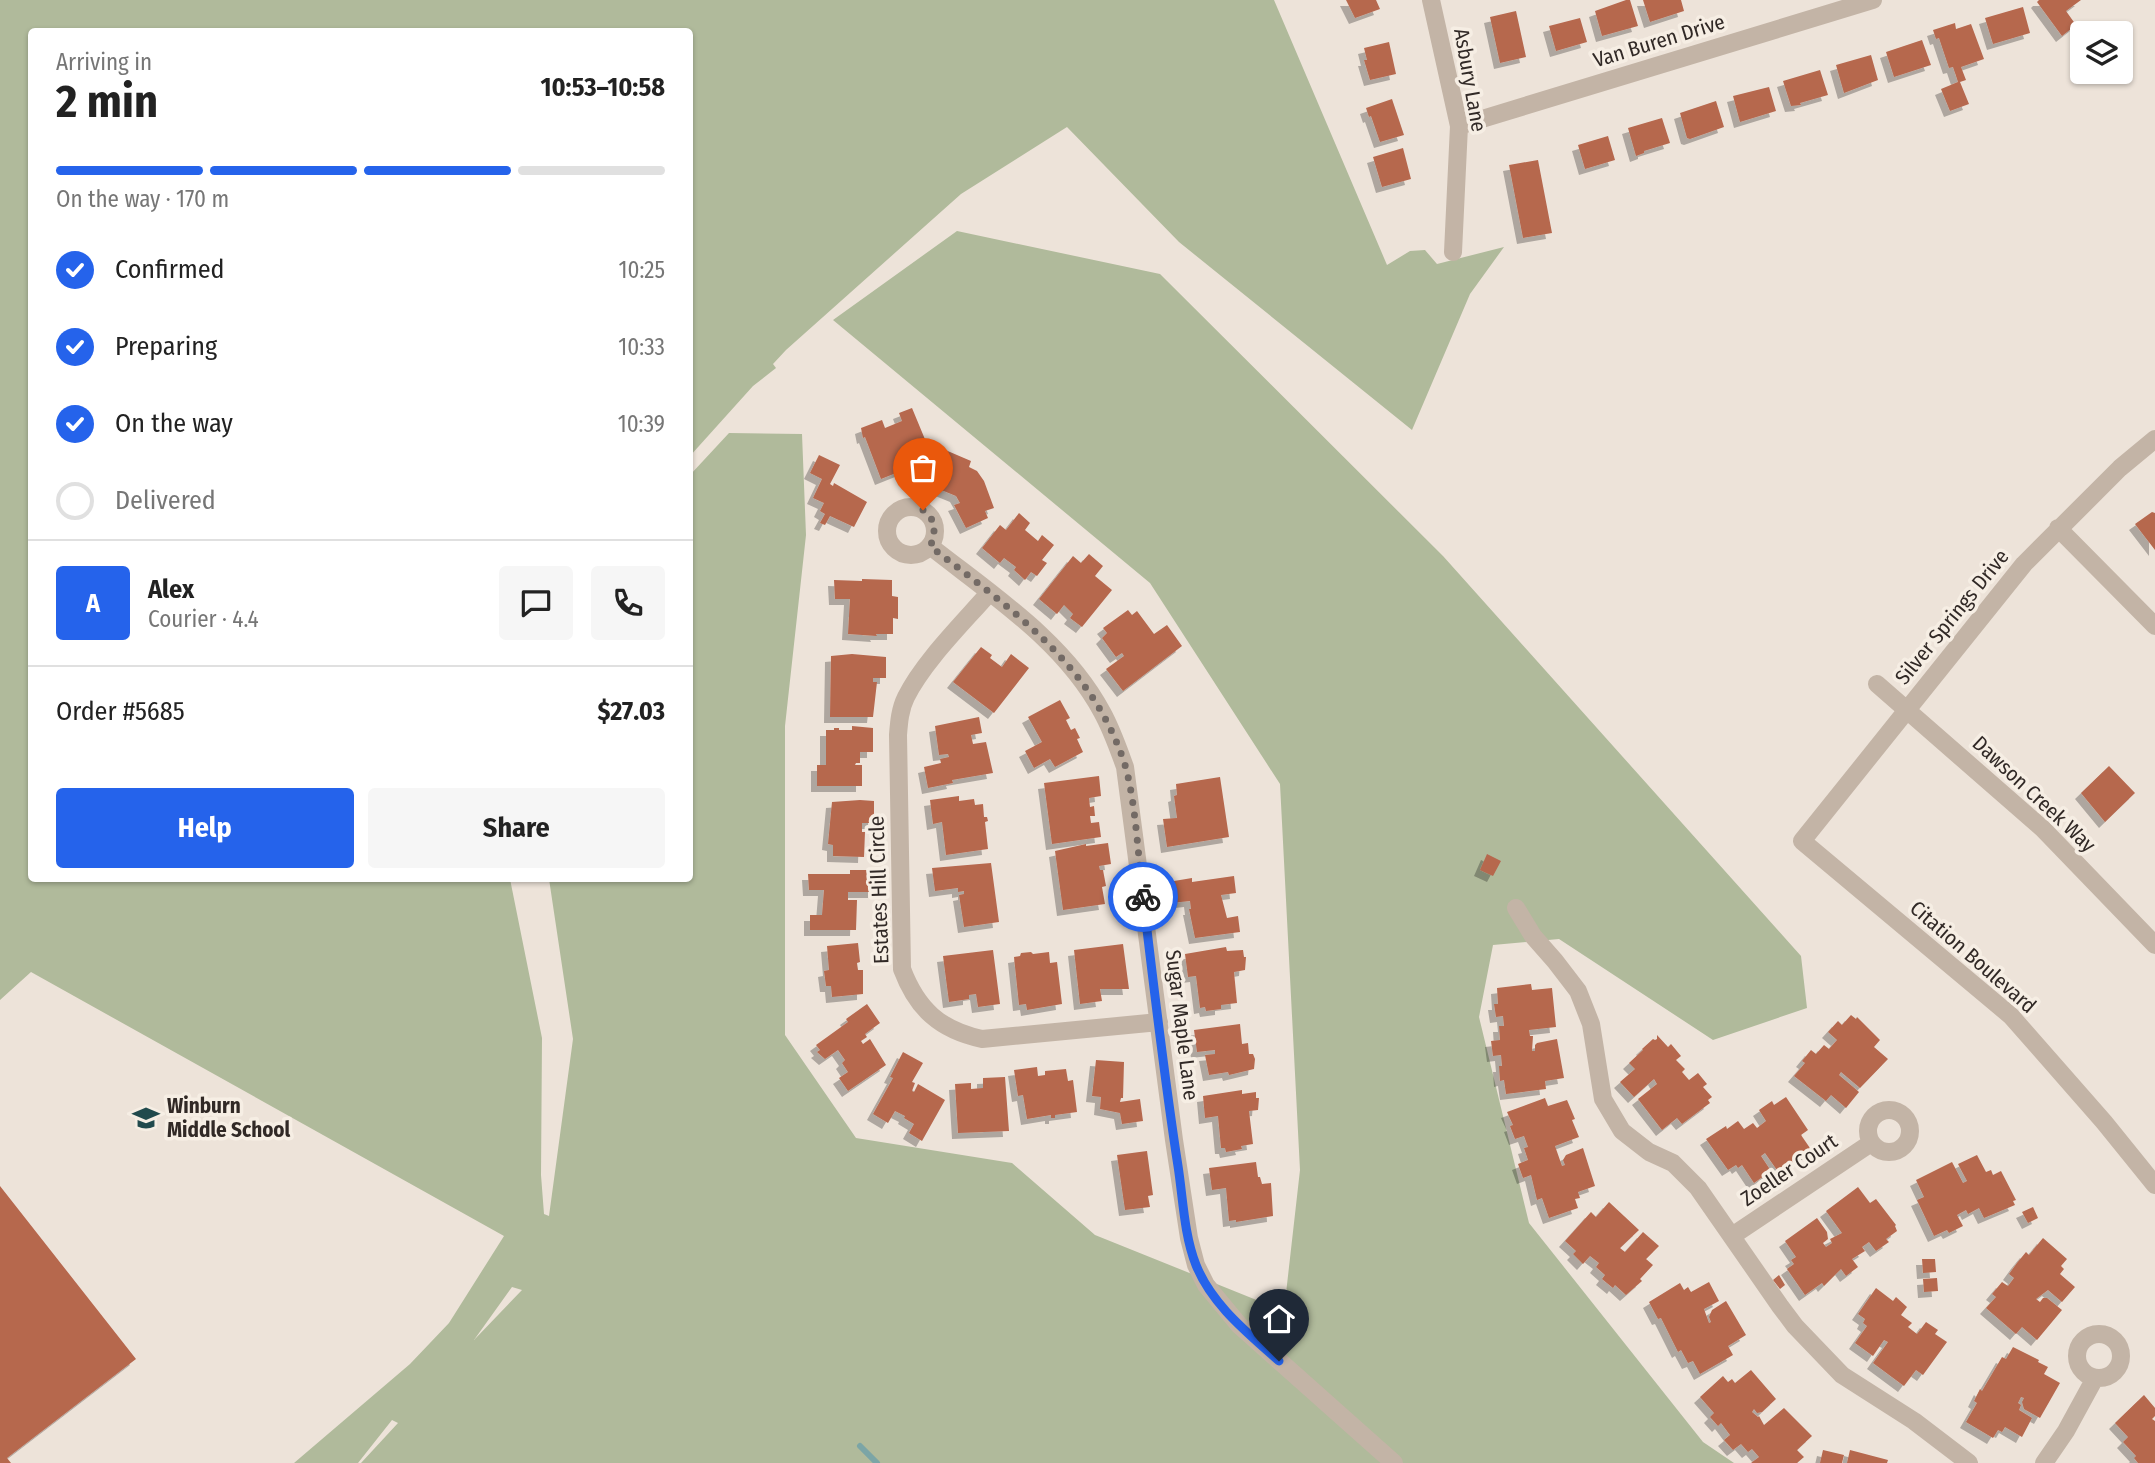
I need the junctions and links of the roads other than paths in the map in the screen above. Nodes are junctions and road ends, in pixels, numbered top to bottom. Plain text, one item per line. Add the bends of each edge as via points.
1 (1431, 0) edge
2 (1873, 0) edge
3 (1459, 126) junction
4 (1453, 252) dead end
5 (2155, 439) edge
6 (2058, 528) junction
7 (930, 546) dead end
8 (989, 593) junction
9 (2155, 626) edge
10 (1877, 684) dead end
11 (1907, 710) junction
12 (1802, 841) joint
13 (1516, 908) dead end
14 (2155, 945) edge
15 (1159, 1022) junction
16 (1871, 1143) dead end
17 (2155, 1185) edge
18 (1732, 1236) junction
19 (2095, 1378) dead end
20 (1394, 1463) edge
21 (1969, 1463) edge
22 (2044, 1463) edge

1 - 3 street, Asbury Lane
2 - 3 street, Van Buren Drive
3 - 4 street, Asbury Lane
5 - 6 street, Silver Springs Drive
6 - 9 street
6 - 11 street, Silver Springs Drive
7 - 8 street, Sugar Maple Lane
8 - 15 street, Sugar Maple Lane via 1073,668 1111,729 1130,796
8 - 15 street, Estates Hill Circle via 920,675 900,714 902,969 909,987 942,1024 982,1039
10 - 11 street, Dawson Creek Way
11 - 12 street, Silver Springs Drive
11 - 14 street, Dawson Creek Way via 2043,829
12 - 17 street, Citation Boulevard via 2011,1016
13 - 18 street via 1578,991 1591,1024 1598,1079 1609,1112 1622,1131 1648,1152 1673,1163 1698,1188
15 - 20 street, Sugar Maple Lane via 1189,1238 1206,1285 1239,1325
16 - 18 street, Zoeller Court
18 - 21 street via 1795,1326 1842,1374
19 - 22 street

